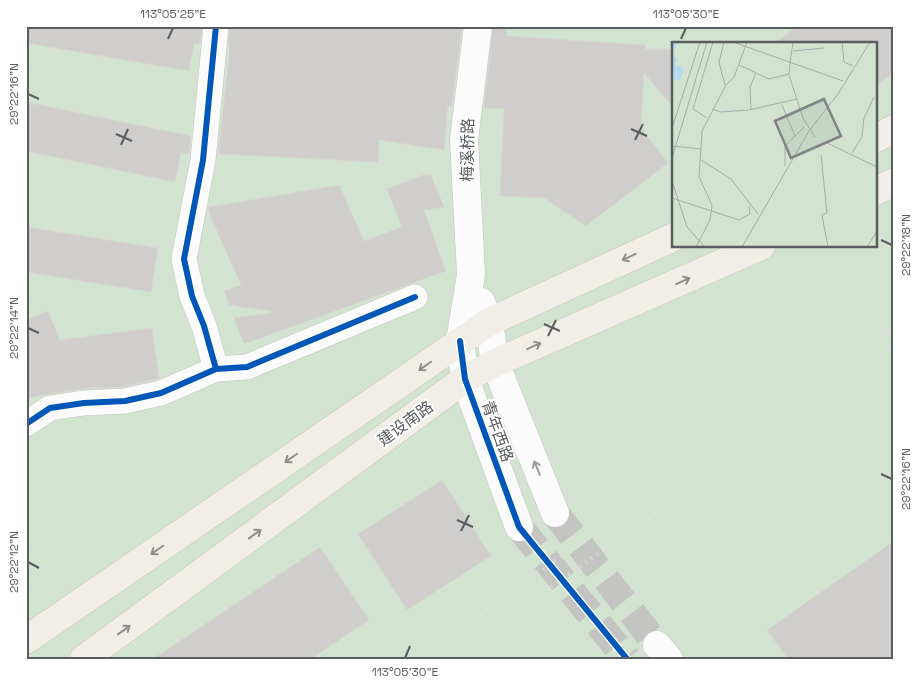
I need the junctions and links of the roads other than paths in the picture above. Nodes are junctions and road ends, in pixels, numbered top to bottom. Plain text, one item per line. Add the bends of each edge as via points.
1 (216, 26) edge
2 (478, 26) edge
3 (894, 129) edge
4 (878, 137) edge
5 (894, 182) edge
6 (878, 190) edge
7 (672, 237) edge
8 (756, 248) edge
9 (471, 275) junction
10 (416, 296) dead end
11 (489, 322) junction
12 (460, 341) junction
13 (495, 363) junction
14 (216, 369) junction
15 (465, 379) junction
16 (26, 424) edge
17 (555, 513) tunnel mouth
18 (519, 527) tunnel mouth
19 (26, 640) edge
20 (84, 659) edge

1 - 14 street via 203,160 184,259 192,296
2 - 9 main road, 梅溪桥路 via 464,140
3 - 4 main road
5 - 6 main road
7 -> 11 main road
13 -> 8 main road, 建设南路
9 - 11 main road, 青年西路
9 - 12 main road, 青年西路
10 - 14 street via 246,367
11 - 12 main road
11 - 13 main road, 青年西路
12 - 15 main road, 青年西路
12 -> 19 main road
13 - 15 main road, 建设南路
17 -> 13 main road, 青年西路
14 - 16 street via 161,394 50,408
15 - 18 main road, 青年西路
20 -> 15 main road, 建设南路

